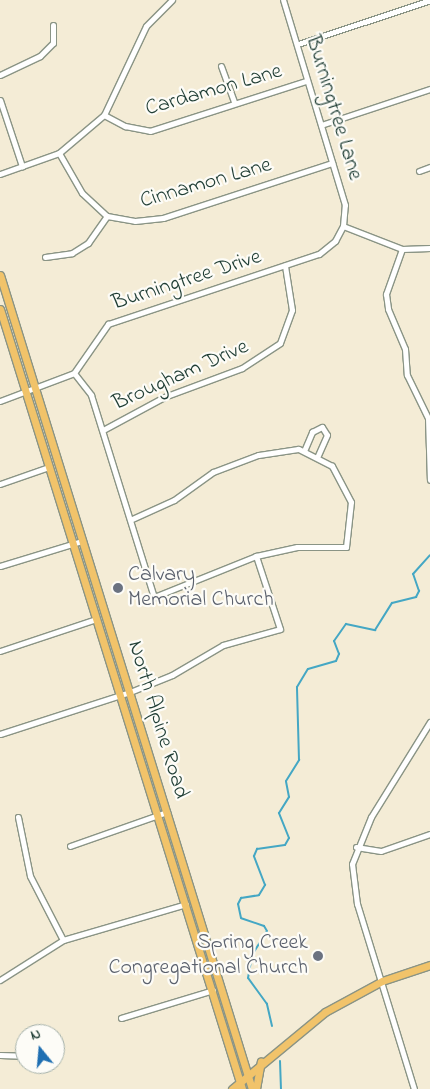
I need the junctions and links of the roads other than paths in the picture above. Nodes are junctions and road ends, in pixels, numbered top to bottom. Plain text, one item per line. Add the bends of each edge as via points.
1 (172, 0) edge
2 (283, 0) edge
3 (430, 0) edge
4 (53, 25) dead end
5 (298, 44) junction
6 (221, 66) dead end
7 (0, 75) edge
8 (306, 81) junction
9 (430, 89) edge
10 (0, 100) edge
11 (234, 102) junction
12 (104, 115) junction
13 (321, 125) junction
14 (59, 153) junction
15 (332, 162) junction
16 (22, 166) junction
17 (430, 168) edge
18 (420, 171) dead end
19 (0, 174) edge
20 (107, 216) junction
21 (343, 226) junction
22 (430, 248) edge
23 (402, 249) junction
24 (45, 257) dead end
25 (285, 266) junction
26 (0, 275) edge
27 (0, 309) edge
28 (74, 373) junction
29 (36, 390) junction
30 (26, 393) junction
31 (0, 401) edge
32 (103, 430) junction
33 (304, 451) junction
34 (317, 457) junction
35 (49, 467) junction
36 (430, 480) edge
37 (0, 484) edge
38 (132, 519) junction
39 (82, 541) junction
40 (73, 543) junction
41 (256, 556) junction
42 (0, 566) edge
43 (96, 619) junction
44 (0, 651) edge
45 (130, 692) junction
46 (120, 694) junction
47 (430, 722) edge
48 (0, 734) edge
49 (167, 812) junction
50 (158, 815) junction
51 (18, 817) dead end
52 (430, 834) edge
53 (70, 846) dead end
54 (356, 847) junction
55 (186, 904) junction
56 (63, 940) junction
57 (430, 965) edge
58 (0, 980) edge
59 (382, 981) junction
60 (214, 990) junction
61 (120, 1018) dead end
62 (0, 1055) edge
63 (15, 1056) edge
64 (261, 1061) junction
65 (247, 1074) junction
66 (239, 1081) junction
67 (232, 1089) edge
68 (242, 1089) edge
69 (254, 1089) edge
70 (414, 1089) edge

1 - 12 street via 146,26
2 - 5 street, Burningtree Lane
3 - 5 street, Cardamon Lane
4 - 7 street via 53,43 40,56
5 - 8 street, Burningtree Lane
6 - 11 street
8 - 11 street, Cardamon Lane
8 - 13 street, Burningtree Lane
9 - 13 street
10 - 16 street
11 - 12 street, Cardamon Lane via 150,131 125,126
12 - 14 street
13 - 15 street, Burningtree Lane
14 - 16 street
14 - 20 street via 82,193
15 - 20 street, Cinnamon Lane via 163,218 135,221
15 - 21 street, Burningtree Lane via 345,205
16 - 19 street
17 - 18 street
20 - 24 street via 88,242 72,253
21 - 23 street
21 - 25 street, Burningtree Drive via 319,254
22 - 23 street
23 - 36 street via 386,294 388,309 405,349 407,376 428,418
25 - 28 street, Burningtree Drive via 108,324
25 - 32 street, Brougham Drive via 292,310 280,343 242,368 164,397
26 - 29 main road, North Alpine Road
27 - 30 main road, North Alpine Road
28 - 29 street
28 - 32 street via 91,395
29 - 30 street
29 - 39 main road, North Alpine Road
30 - 31 street
30 - 35 main road, North Alpine Road
32 - 38 street
33 - 34 street
33 - 34 street via 312,432 322,427 327,435
33 - 38 street via 258,454 213,472 174,500
34 - 41 street via 332,466 350,502 346,547 297,547
35 - 37 street
35 - 40 main road, North Alpine Road
38 - 41 street via 154,597
39 - 40 street
39 - 45 main road, North Alpine Road
40 - 42 street
40 - 43 main road, North Alpine Road
41 - 45 street via 280,629 223,646 172,675
43 - 44 street
43 - 46 main road, North Alpine Road
45 - 46 street
45 - 49 main road, North Alpine Road
46 - 48 street
46 - 50 main road, North Alpine Road
47 - 54 street
49 - 50 street
49 - 65 main road, North Alpine Road
50 - 53 street
50 - 55 main road, North Alpine Road
51 - 56 street via 30,876
52 - 54 street via 381,850
54 - 59 street via 352,882
55 - 56 street
55 - 60 main road, North Alpine Road
56 - 58 street
57 - 59 main road
59 - 64 main road via 316,1017
59 - 70 street
60 - 61 street
60 - 66 main road, North Alpine Road
62 - 63 street
64 - 65 main road
64 - 69 main road
65 - 66 main road
65 - 69 main road, North Alpine Road
66 - 67 main road
66 - 68 main road, North Alpine Road

